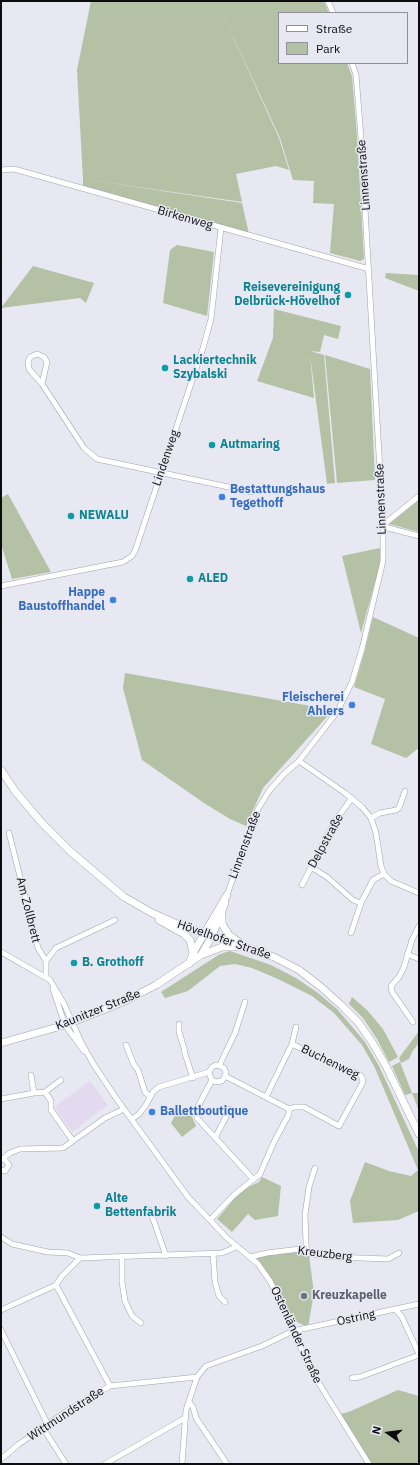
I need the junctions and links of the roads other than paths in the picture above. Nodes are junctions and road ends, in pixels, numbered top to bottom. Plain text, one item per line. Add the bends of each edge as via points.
1 (328, 1) edge
2 (333, 12) edge
3 (352, 64) edge
4 (1, 170) edge
5 (221, 228) junction
6 (369, 269) junction
7 (42, 384) junction
8 (160, 473) junction
9 (252, 492) dead end
10 (419, 496) edge
11 (383, 525) junction
12 (419, 536) edge
13 (1, 586) edge
14 (298, 761) junction
15 (1, 770) edge
16 (405, 791) dead end
17 (352, 798) junction
18 (371, 818) junction
19 (9, 833) dead end
20 (311, 866) junction
21 (384, 874) junction
22 (302, 885) dead end
23 (419, 893) edge
24 (227, 895) junction
25 (362, 903) junction
26 (222, 912) junction
27 (152, 913) junction
28 (115, 920) dead end
29 (419, 926) edge
30 (351, 933) dead end
31 (205, 934) junction
32 (212, 936) junction
33 (245, 947) junction
34 (1, 952) edge
35 (193, 953) junction
36 (407, 954) junction
37 (201, 955) junction
38 (419, 959) edge
39 (46, 961) junction
40 (189, 964) junction
41 (46, 977) junction
42 (52, 984) junction
43 (245, 1002) dead end
44 (72, 1022) junction
45 (413, 1022) dead end
46 (179, 1024) dead end
47 (65, 1025) junction
48 (296, 1027) dead end
49 (1, 1043) edge
50 (292, 1044) junction
51 (126, 1045) dead end
52 (94, 1065) junction
53 (220, 1066) junction
54 (209, 1072) junction
55 (31, 1075) dead end
56 (225, 1076) junction
57 (193, 1078) junction
58 (61, 1080) dead end
59 (212, 1080) junction
60 (46, 1092) junction
61 (34, 1093) junction
62 (150, 1097) junction
63 (266, 1097) junction
64 (1, 1099) edge
65 (230, 1108) dead end
66 (124, 1109) junction
67 (289, 1109) junction
68 (132, 1119) junction
69 (419, 1134) edge
70 (215, 1138) junction
71 (73, 1141) junction
72 (1, 1160) edge
73 (315, 1168) dead end
74 (1, 1170) edge
75 (253, 1180) junction
76 (150, 1210) dead end
77 (210, 1220) junction
78 (1, 1237) edge
79 (236, 1246) junction
80 (308, 1253) junction
81 (399, 1253) dead end
82 (213, 1254) junction
83 (166, 1256) junction
84 (122, 1257) junction
85 (250, 1257) junction
86 (80, 1258) junction
87 (56, 1285) junction
88 (225, 1302) dead end
89 (419, 1304) edge
90 (395, 1309) junction
91 (1, 1310) edge
92 (141, 1323) dead end
93 (1, 1330) edge
94 (293, 1331) junction
95 (419, 1355) edge
96 (197, 1377) junction
97 (352, 1378) dead end
98 (110, 1386) junction
99 (189, 1402) junction
100 (184, 1418) junction
101 (46, 1426) junction
102 (1, 1459) edge
103 (66, 1464) edge
104 (105, 1464) edge
105 (182, 1464) edge
106 (227, 1464) edge
107 (369, 1464) edge

1 - 2 street
3 - 6 street, Linnenstraße via 356,75
4 - 5 street, Birkenweg via 14,168
5 - 6 street, Birkenweg
5 - 8 street, Lindenweg via 211,319
6 - 11 street, Linnenstraße
7 - 7 street via 29,369 30,357 37,354 44,356 47,362
7 - 8 street via 90,454 97,459
8 - 9 street
8 - 13 street, Lindenweg via 132,556 123,562
10 - 11 street
11 - 12 street
11 - 14 street, Linnenstraße via 383,561 352,682 337,712
14 - 17 street
14 - 24 street, Linnenstraße via 269,791 258,809
15 - 27 main road, Hövelhofer Straße via 41,822 71,852 124,897
16 - 18 street via 399,808
17 - 18 street
17 - 20 street, Delpstraße via 335,821
18 - 21 street
19 - 39 street, Am Zollbrett via 38,948
20 - 22 street, Delpstraße
20 - 25 street via 352,900
21 - 23 street via 391,881
21 - 25 street via 373,880
24 - 26 main road
24 - 31 main road
25 - 30 street
26 - 32 main road
26 - 33 main road via 222,924 229,936
27 - 31 main road, Hövelhofer Straße
27 - 35 main road via 160,921 184,934 190,940
28 - 39 street via 56,948
29 - 36 street
31 - 32 main road, Hövelhofer Straße
31 - 35 main road
32 - 33 main road, Hövelhofer Straße
32 - 37 main road
33 - 37 main road via 222,947
33 - 69 main road, Hövelhofer Straße via 274,957 299,970 322,987 358,1022 386,1066
34 - 41 street
35 - 40 main road
36 - 38 street
36 - 45 street via 399,978 391,986 392,992
37 - 40 main road, Kaunitzer Straße
39 - 41 street, Am Zollbrett
40 - 44 main road, Kaunitzer Straße via 125,1001
41 - 42 street
42 - 44 street
42 - 47 street
43 - 53 street
44 - 47 main road, Kaunitzer Straße
44 - 52 street, Ostenländer Straße
46 - 57 street via 179,1032
47 - 49 main road, Kaunitzer Straße
47 - 52 street, Ostenländer Straße
48 - 50 street, Buchenweg
50 - 63 street, Buchenweg
50 - 67 street, Buchenweg via 359,1074 363,1082 339,1126 304,1107
51 - 62 street
52 - 66 street, Ostenländer Straße
53 - 54 street via 212,1067
53 - 56 street via 226,1072
54 - 57 street
54 - 59 street
55 - 61 street
56 - 59 street via 222,1081
56 - 63 street
57 - 62 street via 160,1088
58 - 60 street
59 - 70 street via 196,1114
60 - 61 street
60 - 71 street via 51,1110
61 - 64 street
62 - 68 street via 139,1114
63 - 67 street
65 - 70 street
66 - 68 street, Ostenländer Straße
66 - 71 street via 105,1118
67 - 75 street via 289,1114 260,1174
68 - 77 street, Ostenländer Straße via 188,1197
70 - 75 street
71 - 72 street via 63,1148 20,1149
72 - 74 street via 5,1160 9,1165 6,1171
73 - 80 street via 305,1215
75 - 77 street
76 - 83 street
77 - 79 street, Ostenländer Straße
78 - 86 street via 12,1244 48,1252 68,1253
79 - 82 street via 222,1253
79 - 85 street, Ostenländer Straße
80 - 81 street, Kreuzberg via 334,1257 388,1258
80 - 85 street, Kreuzberg via 300,1249
82 - 83 street
82 - 88 street via 215,1282 219,1296
83 - 84 street
84 - 86 street
84 - 92 street via 125,1301 132,1316
85 - 94 street, Ostenländer Straße via 270,1282
86 - 87 street
87 - 91 street
87 - 98 street
89 - 90 street, Ostring
90 - 94 street, Ostring
90 - 95 street via 402,1317
93 - 101 street
94 - 96 street via 262,1346 206,1366
94 - 107 street, Ostenländer Straße via 310,1369
95 - 97 street
96 - 98 street, Wittmundstraße
96 - 99 street
98 - 101 street, Wittmundstraße
99 - 100 street
99 - 106 street via 196,1418
100 - 104 street
100 - 105 street
101 - 102 street, Wittmundstraße
101 - 103 street

